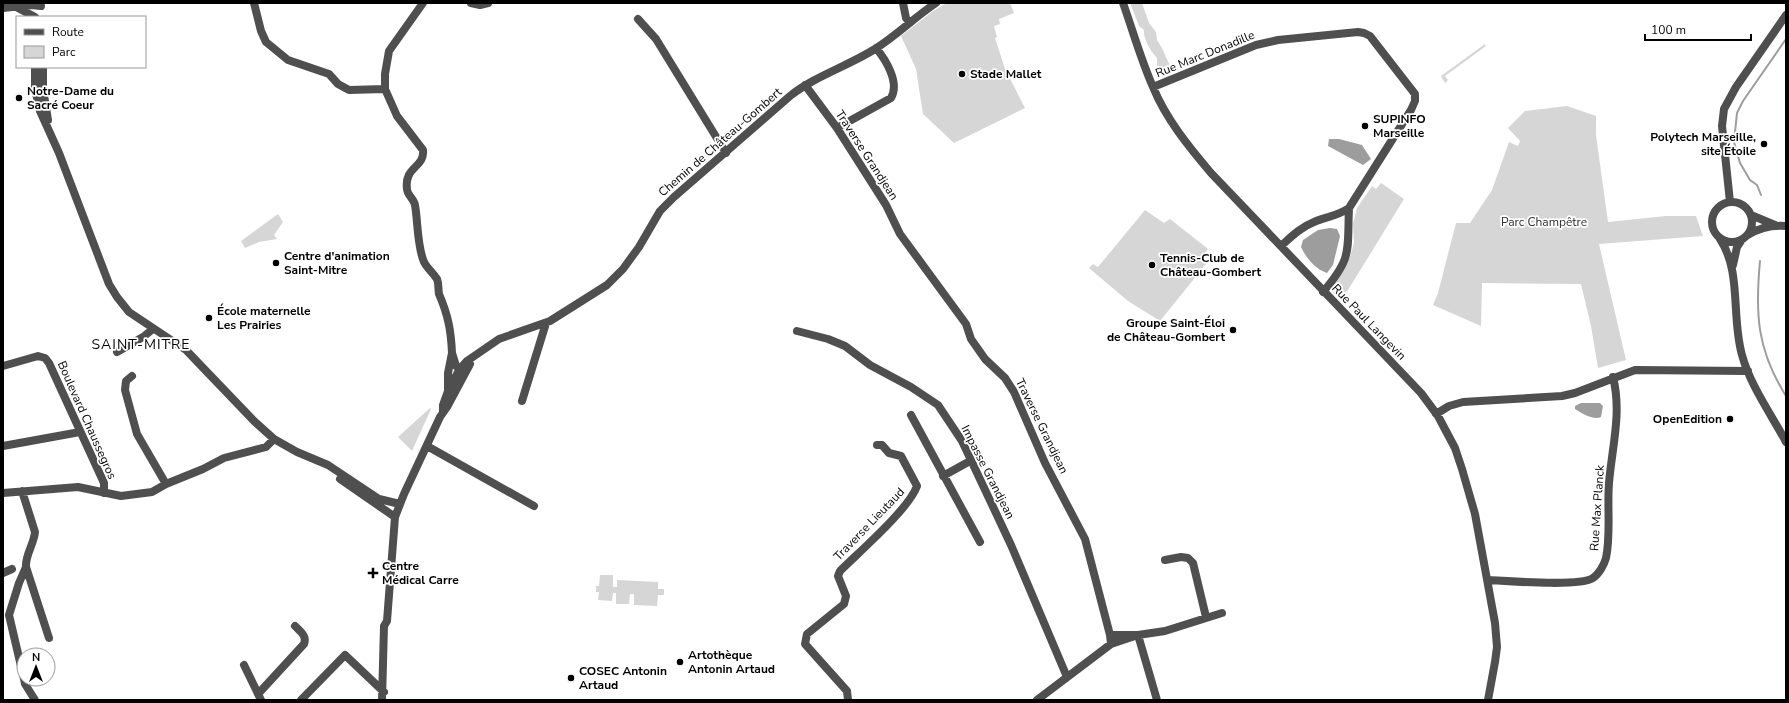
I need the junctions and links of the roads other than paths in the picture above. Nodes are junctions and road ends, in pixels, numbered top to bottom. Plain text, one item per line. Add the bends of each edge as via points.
1 (254, 3) edge
2 (423, 3) edge
3 (471, 3) edge
4 (488, 3) edge
5 (903, 3) edge
6 (936, 3) edge
7 (1123, 3) edge
8 (41, 5) edge
9 (15, 7) junction
10 (3, 8) edge
11 (1786, 14) edge
12 (34, 16) edge
13 (40, 16) edge
14 (638, 19) dead end
15 (910, 23) junction
16 (876, 48) junction
17 (35, 68) edge
18 (42, 68) edge
19 (805, 85) junction
20 (1153, 88) junction
21 (385, 89) junction
22 (837, 128) junction
23 (49, 129) junction
24 (726, 153) junction
25 (1730, 202) junction
26 (1349, 208) junction
27 (1751, 215) junction
28 (1775, 225) junction
29 (1786, 226) edge
30 (1748, 235) junction
31 (1720, 239) junction
32 (1741, 241) junction
33 (1281, 246) junction
34 (1732, 268) junction
35 (1323, 292) junction
36 (546, 323) junction
37 (153, 329) junction
38 (797, 331) dead end
39 (117, 352) dead end
40 (452, 353) junction
41 (3, 366) edge
42 (1748, 371) junction
43 (462, 372) junction
44 (132, 376) dead end
45 (1613, 377) junction
46 (451, 392) junction
47 (522, 401) dead end
48 (1436, 414) junction
49 (911, 415) dead end
50 (80, 432) junction
51 (273, 440) junction
52 (1786, 442) edge
53 (877, 445) dead end
54 (3, 446) edge
55 (427, 446) junction
56 (312, 460) junction
57 (970, 461) junction
58 (943, 476) junction
59 (166, 484) junction
60 (22, 491) junction
61 (3, 493) edge
62 (104, 493) junction
63 (400, 504) junction
64 (534, 506) dead end
65 (395, 517) junction
66 (980, 542) dead end
67 (1165, 560) dead end
68 (26, 567) junction
69 (12, 569) dead end
70 (3, 573) edge
71 (1488, 580) junction
72 (1222, 613) dead end
73 (1206, 617) junction
74 (295, 626) dead end
75 (1138, 635) junction
76 (49, 638) dead end
77 (1111, 639) junction
78 (16, 647) edge
79 (244, 665) dead end
80 (1067, 677) junction
81 (27, 687) edge
82 (259, 697) edge
83 (385, 697) edge
84 (35, 700) edge
85 (301, 700) edge
86 (848, 700) edge
87 (1037, 700) edge
88 (1157, 700) edge
89 (1488, 700) edge

1 - 21 street via 266,42 288,60 329,74 338,84 349,90
2 - 21 street via 389,51
3 - 4 street
5 - 15 street via 906,18
6 - 15 street, Chemin de Château-Gombert
7 - 20 street, Rue Paul Langevin
8 - 9 street
8 - 13 street
9 - 10 street
9 - 12 street
11 - 25 street via 1736,87 1724,110 1723,135
14 - 24 street via 656,39
15 - 16 street, Chemin de Château-Gombert
16 - 19 street, Chemin de Château-Gombert via 842,68
16 - 22 street via 889,69 894,83 894,93 891,98
17 - 23 street via 38,104
18 - 23 street
19 - 22 street, Traverse Grandjean
19 - 24 street, Chemin de Château-Gombert
20 - 26 street, Rue Marc Donadille via 1256,45 1278,40 1358,32 1370,36 1415,94 1415,101
20 - 33 street, Rue Paul Langevin via 1190,148
21 - 40 street via 397,116 423,150 422,160 407,177 406,190 415,206 424,262 438,281 439,292 449,320
22 - 77 street, Traverse Grandjean via 886,204 900,234 954,306 985,359 1005,378 1014,392 1045,463 1085,539
23 - 37 street via 109,284 129,312
24 - 36 street, Chemin de Château-Gombert via 660,211 639,247 607,285
25 - 27 street via 1745,206
25 - 31 street via 1719,206 1712,216 1713,230
26 - 33 street, Rue Marc Donadille via 1338,216 1313,222
26 - 35 street via 1347,254 1340,272
27 - 28 street
27 - 30 street via 1752,225
28 - 29 street
28 - 30 street via 1755,230
30 - 32 street
31 - 32 street via 1728,242
31 - 34 street via 1728,252
32 - 34 street
33 - 35 street, Rue Paul Langevin
34 - 42 street via 1738,337
35 - 48 street, Rue Paul Langevin via 1421,393
36 - 43 street, Chemin de Château-Gombert via 499,339 467,361
36 - 47 street
37 - 39 street
37 - 51 street via 179,346 188,360 250,423
38 - 57 street, Impasse Grandjean via 845,346 870,365 938,405 962,441
40 - 43 street
40 - 46 street via 448,373
41 - 50 street, Boulevard Chaussegros via 38,356 44,358 49,363
42 - 45 street via 1634,370
42 - 52 street
43 - 46 street, Chemin de Château-Gombert
44 - 59 street via 126,381 125,390 137,434
45 - 48 street via 1562,396 1463,402 1449,406
45 - 71 street, Rue Max Planck via 1617,423 1609,481 1608,546 1606,559 1601,568 1593,578 1576,583
46 - 55 street, Chemin de Château-Gombert
48 - 71 street, Rue Paul Langevin via 1455,448 1462,469 1475,514
49 - 58 street
50 - 54 street
50 - 62 street, Boulevard Chaussegros via 104,483
51 - 56 street via 298,458
51 - 59 street via 257,450 234,454
53 - 86 street, Traverse Lieutaud via 882,445 889,452 901,456 917,486 914,494 886,526 840,571 838,576 846,596 844,604 807,634 804,644 847,691
55 - 63 street, Chemin de Château-Gombert
55 - 64 street
56 - 63 street via 328,465 379,499
56 - 65 street
57 - 58 street
57 - 80 street, Impasse Grandjean via 1010,545
58 - 66 street
59 - 62 street via 152,492 120,496
60 - 61 street
60 - 62 street via 78,487
60 - 68 street via 34,532 34,539 25,561
63 - 65 street, Chemin de Château-Gombert
65 - 83 street, Chemin de Château-Gombert via 387,621 384,626
67 - 73 street via 1181,557 1188,558 1193,563
68 - 76 street
68 - 78 street via 9,615
69 - 70 street
71 - 89 street, Rue Paul Langevin via 1497,647
72 - 73 street
73 - 75 street via 1165,631
74 - 82 street via 306,640 304,644
75 - 77 street
75 - 88 street
77 - 80 street
79 - 82 street
80 - 87 street
81 - 84 street
83 - 85 street via 346,655

